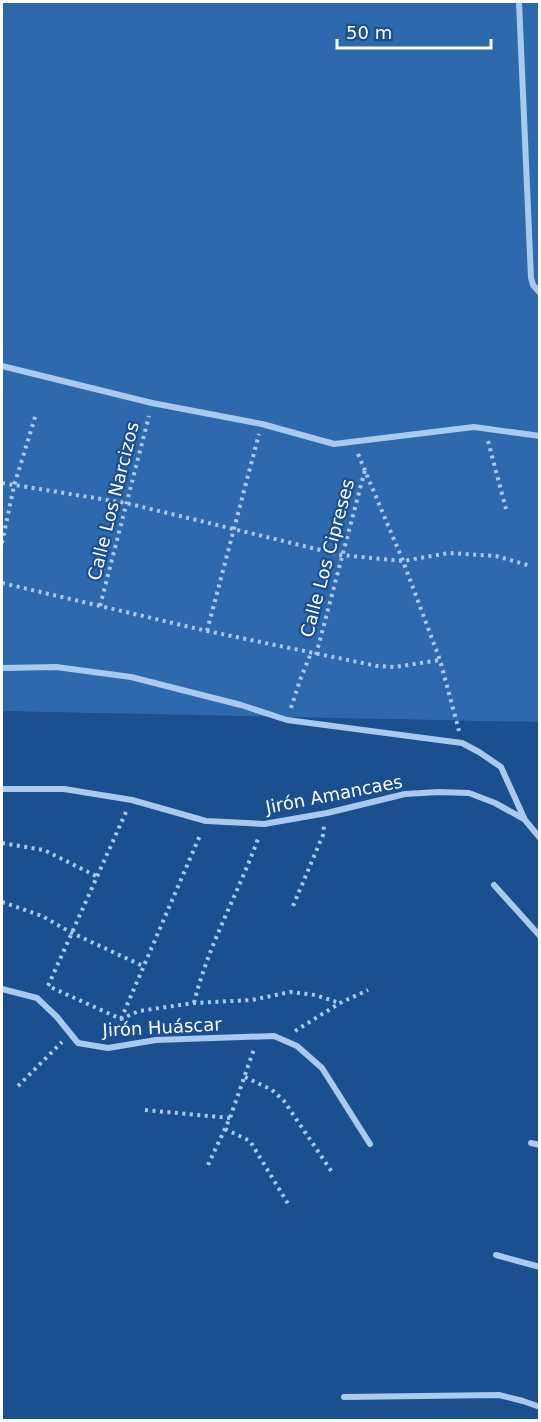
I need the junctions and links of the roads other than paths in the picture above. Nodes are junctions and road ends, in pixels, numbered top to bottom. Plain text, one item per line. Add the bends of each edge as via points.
1 (519, 2) edge
2 (540, 293) edge
3 (2, 366) edge
4 (540, 436) edge
5 (2, 668) edge
6 (2, 789) edge
7 (525, 820) junction
8 (540, 838) edge
9 (494, 885) dead end
10 (540, 936) edge
11 (2, 989) edge
12 (531, 1143) dead end
13 (370, 1144) dead end
14 (540, 1145) edge
15 (496, 1255) dead end
16 (540, 1267) edge
17 (344, 1397) dead end
18 (540, 1407) edge

1 - 2 street via 531,278
3 - 4 street via 152,403 262,424 334,444 474,427
5 - 7 street via 56,667 131,677 287,720 462,743 501,767
6 - 7 street, Jirón Amancaes via 64,789 132,800 206,821 264,824 405,794 469,793 495,802
7 - 8 street
9 - 10 street
11 - 13 street, Jirón Huáscar via 37,998 78,1043 108,1048 156,1040 274,1036 297,1046 322,1068
12 - 14 street
15 - 16 street
17 - 18 street via 499,1395

